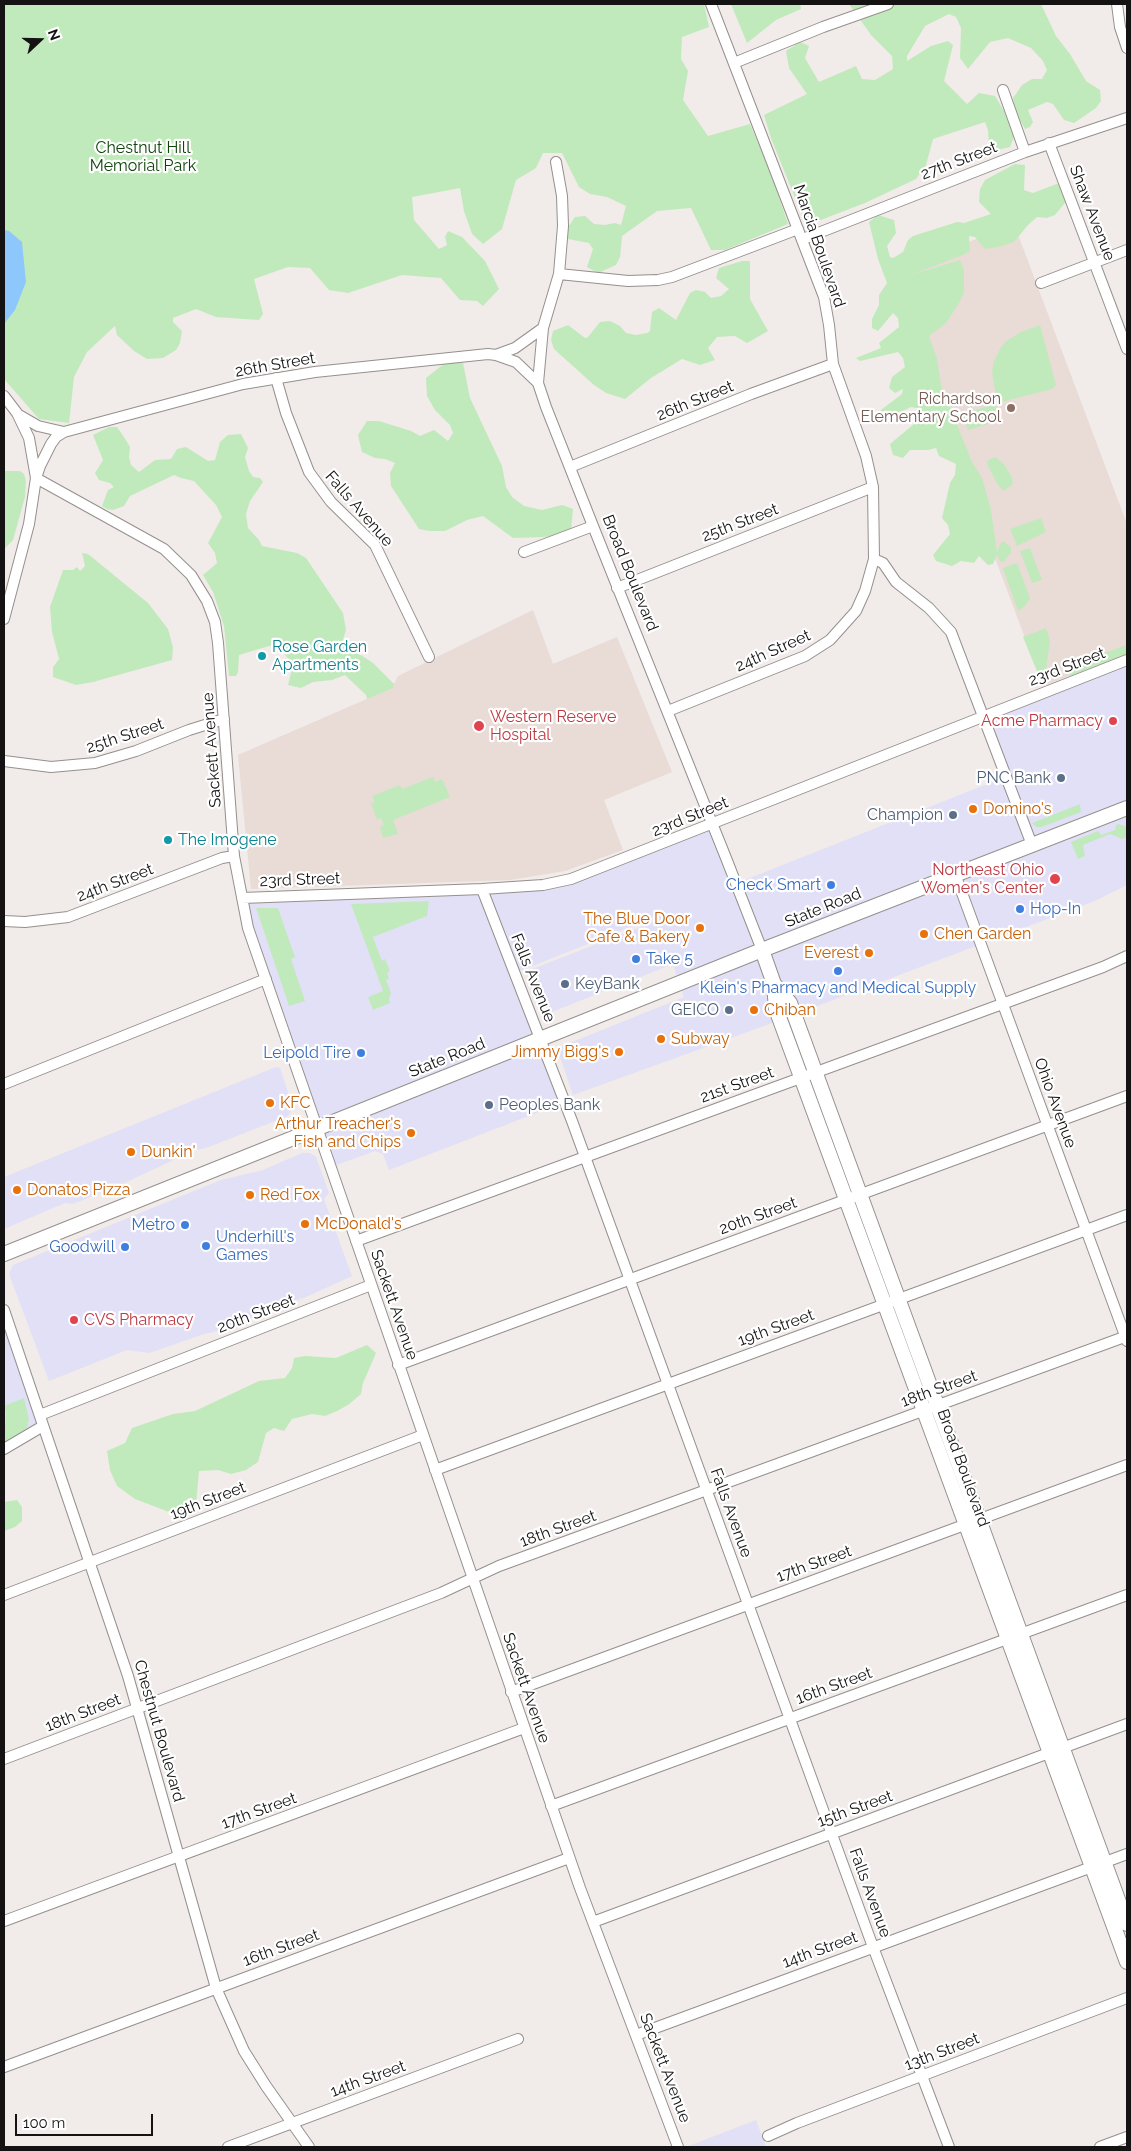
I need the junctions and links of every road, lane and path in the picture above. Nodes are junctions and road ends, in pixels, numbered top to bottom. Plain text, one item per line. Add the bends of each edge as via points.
1 (711, 4) edge
2 (888, 4) edge
3 (1117, 4) edge
4 (1127, 48) edge
5 (734, 63) junction
6 (1003, 90) dead end
7 (1127, 118) edge
8 (1049, 143) junction
9 (1025, 152) junction
10 (556, 162) dead end
11 (800, 234) junction
12 (1127, 250) edge
13 (1094, 262) junction
14 (559, 274) junction
15 (1041, 283) dead end
16 (544, 328) junction
17 (1127, 349) edge
18 (496, 354) junction
19 (833, 364) junction
20 (276, 378) junction
21 (538, 382) junction
22 (4, 396) edge
23 (17, 414) junction
24 (64, 432) junction
25 (570, 467) junction
26 (36, 478) junction
27 (873, 487) junction
28 (592, 526) junction
29 (524, 552) dead end
30 (874, 559) junction
31 (16, 572) junction
32 (4, 574) edge
33 (617, 588) junction
34 (4, 619) edge
35 (429, 657) dead end
36 (1127, 660) edge
37 (668, 711) junction
38 (982, 716) junction
39 (224, 719) junction
40 (4, 761) edge
41 (1127, 808) edge
42 (712, 824) junction
43 (1032, 845) junction
44 (234, 856) junction
45 (955, 874) junction
46 (482, 889) junction
47 (242, 898) junction
48 (4, 921) edge
49 (762, 950) junction
50 (1127, 956) edge
51 (266, 979) junction
52 (1002, 1004) junction
53 (541, 1039) junction
54 (808, 1075) junction
55 (4, 1084) edge
56 (1127, 1096) edge
57 (1048, 1126) junction
58 (317, 1129) junction
59 (585, 1157) junction
60 (853, 1196) junction
61 (1127, 1215) edge
62 (1086, 1231) junction
63 (356, 1241) junction
64 (4, 1254) edge
65 (629, 1280) junction
66 (371, 1285) junction
67 (892, 1301) junction
68 (4, 1310) edge
69 (1127, 1338) edge
70 (398, 1364) junction
71 (668, 1384) junction
72 (930, 1408) junction
73 (40, 1415) junction
74 (43, 1426) junction
75 (423, 1435) junction
76 (4, 1449) edge
77 (1127, 1465) edge
78 (435, 1470) junction
79 (706, 1490) junction
80 (972, 1522) junction
81 (90, 1562) junction
82 (472, 1578) junction
83 (4, 1595) edge
84 (1127, 1595) edge
85 (748, 1605) junction
86 (1014, 1636) junction
87 (511, 1692) junction
88 (138, 1708) junction
89 (790, 1718) junction
90 (1127, 1724) edge
91 (524, 1728) junction
92 (1056, 1750) junction
93 (4, 1759) edge
94 (551, 1806) junction
95 (832, 1833) junction
96 (1127, 1854) edge
97 (180, 1857) junction
98 (569, 1858) junction
99 (1098, 1865) junction
100 (4, 1921) edge
101 (593, 1922) junction
102 (1127, 1924) edge
103 (874, 1947) junction
104 (1127, 1962) edge
105 (216, 1988) junction
106 (1127, 1998) edge
107 (636, 2035) junction
108 (518, 2039) dead end
109 (4, 2067) edge
110 (922, 2076) junction
111 (292, 2123) junction
112 (768, 2136) dead end
113 (1127, 2137) edge
114 (228, 2147) edge
115 (308, 2147) edge
116 (678, 2147) edge
117 (949, 2147) edge
118 (1100, 2147) edge

1 - 5 street, Marcia Boulevard
2 - 5 street
3 - 4 street
5 - 11 street, Marcia Boulevard
6 - 9 street
7 - 8 street, 27th Street
8 - 9 street, 27th Street
8 - 13 street, Shaw Avenue
9 - 11 street, 27th Street
10 - 14 street, Broad Boulevard via 563,211
11 - 14 street, 27th Street via 658,280 628,281
11 - 19 street, Marcia Boulevard via 824,297
12 - 13 street
13 - 15 street
13 - 17 street, Shaw Avenue
14 - 16 street, Broad Boulevard
16 - 18 street, 26th Street via 515,348
16 - 21 street, Broad Boulevard
18 - 20 street, 26th Street
18 - 21 street, 26th Street via 516,362
19 - 25 street, 26th Street
19 - 27 street, Marcia Boulevard via 866,456
20 - 24 street, 26th Street
20 - 35 street, Falls Avenue via 309,472 331,502 375,545
21 - 25 street, Broad Boulevard
22 - 23 street
23 - 24 street, 26th Street via 38,426
23 - 26 street via 31,446
24 - 26 street via 51,444
25 - 28 street, Broad Boulevard
26 - 31 street via 29,524
26 - 39 street, Sackett Avenue via 164,549 192,577 215,622
27 - 30 street, Marcia Boulevard
27 - 33 street, 25th Street
28 - 29 street
28 - 33 street, Broad Boulevard
30 - 37 street, 24th Street via 856,611 830,640 805,656
30 - 38 street via 883,563 896,582 930,608 951,632
31 - 32 street
31 - 34 street
33 - 37 street, Broad Boulevard
36 - 38 street, 23rd Street
37 - 42 street, Broad Boulevard
38 - 42 street, 23rd Street
38 - 43 street
39 - 40 street, 25th Street via 136,752 95,763 51,767
39 - 44 street, Sackett Avenue
41 - 43 main road, State Road
42 - 46 street, 23rd Street via 571,879 543,885
42 - 49 street, Broad Boulevard
43 - 45 main road, State Road
44 - 47 street, Sackett Avenue
44 - 48 street, 24th Street via 68,917
45 - 49 main road, State Road
45 - 52 street, Ohio Avenue
46 - 47 street, 23rd Street
46 - 53 street, Falls Avenue
47 - 51 street, Sackett Avenue via 248,928
49 - 53 main road, State Road
49 - 54 main road, Broad Boulevard via 774,984 790,1003
50 - 52 street, 21st Street
51 - 55 street
51 - 58 street, Sackett Avenue
52 - 54 street, 21st Street
52 - 57 street, Ohio Avenue
53 - 58 main road, State Road
53 - 59 street, Falls Avenue
54 - 59 street, 21st Street
54 - 60 main road, Broad Boulevard
56 - 57 street, 20th Street
57 - 60 street, 20th Street
57 - 62 street, Ohio Avenue
58 - 63 street, Sackett Avenue
58 - 64 main road, State Road
59 - 63 street, 21st Street
59 - 65 street, Falls Avenue
60 - 65 street, 20th Street
60 - 67 main road, Broad Boulevard
61 - 62 street, 19th Street
62 - 67 street, 19th Street
62 - 69 street, Ohio Avenue
63 - 66 street, Sackett Avenue
65 - 70 street, 20th Street
65 - 71 street, Falls Avenue
66 - 70 street, Sackett Avenue
66 - 73 street, 20th Street
67 - 71 street, 19th Street
67 - 72 main road, Broad Boulevard
68 - 73 street, Chestnut Boulevard
69 - 72 street, 18th Street
70 - 75 street, Sackett Avenue
71 - 78 street, 19th Street
71 - 79 street, Falls Avenue
72 - 79 street, 18th Street
72 - 80 main road, Broad Boulevard
73 - 74 street, Chestnut Boulevard
74 - 76 street
74 - 81 street, Chestnut Boulevard
75 - 78 street, Sackett Avenue
75 - 81 street, 19th Street
77 - 80 street, 17th Street
78 - 82 street, Sackett Avenue
79 - 82 street, 18th Street
79 - 85 street, Falls Avenue
80 - 85 street, 17th Street
80 - 86 main road, Broad Boulevard
81 - 83 street, 19th Street
81 - 88 street, Chestnut Boulevard
82 - 87 street, Sackett Avenue
82 - 88 street, 18th Street via 441,1593
84 - 86 street, 16th Street
85 - 87 street, 17th Street
85 - 89 street, Falls Avenue
86 - 89 street, 16th Street
86 - 92 main road, Broad Boulevard
87 - 91 street, Sackett Avenue
88 - 93 street, 18th Street
88 - 97 street, Chestnut Boulevard
89 - 94 street, 16th Street
89 - 95 street, Falls Avenue
90 - 92 street, 15th Street
91 - 94 street, Sackett Avenue
91 - 97 street, 17th Street
92 - 95 street, 15th Street
92 - 99 main road, Broad Boulevard
94 - 98 street, Sackett Avenue
95 - 101 street, 15th Street
95 - 103 street, Falls Avenue
96 - 99 street, 14th Street
97 - 100 street, 17th Street
97 - 105 street, Chestnut Boulevard
98 - 101 street, Sackett Avenue
98 - 105 street, 16th Street
99 - 102 main road, Broad Boulevard
99 - 103 street, 14th Street
99 - 104 main road, Broad Boulevard
101 - 107 street, Sackett Avenue
103 - 107 street, 14th Street
103 - 110 street, Falls Avenue
105 - 109 street, 16th Street
105 - 111 street, Chestnut Boulevard via 244,2051
106 - 110 street, 13th Street
107 - 116 street, Sackett Avenue
108 - 111 street, 14th Street
110 - 112 street, 13th Street
110 - 117 street, Falls Avenue
111 - 114 street, 14th Street
111 - 115 street, Chestnut Boulevard
113 - 118 street

